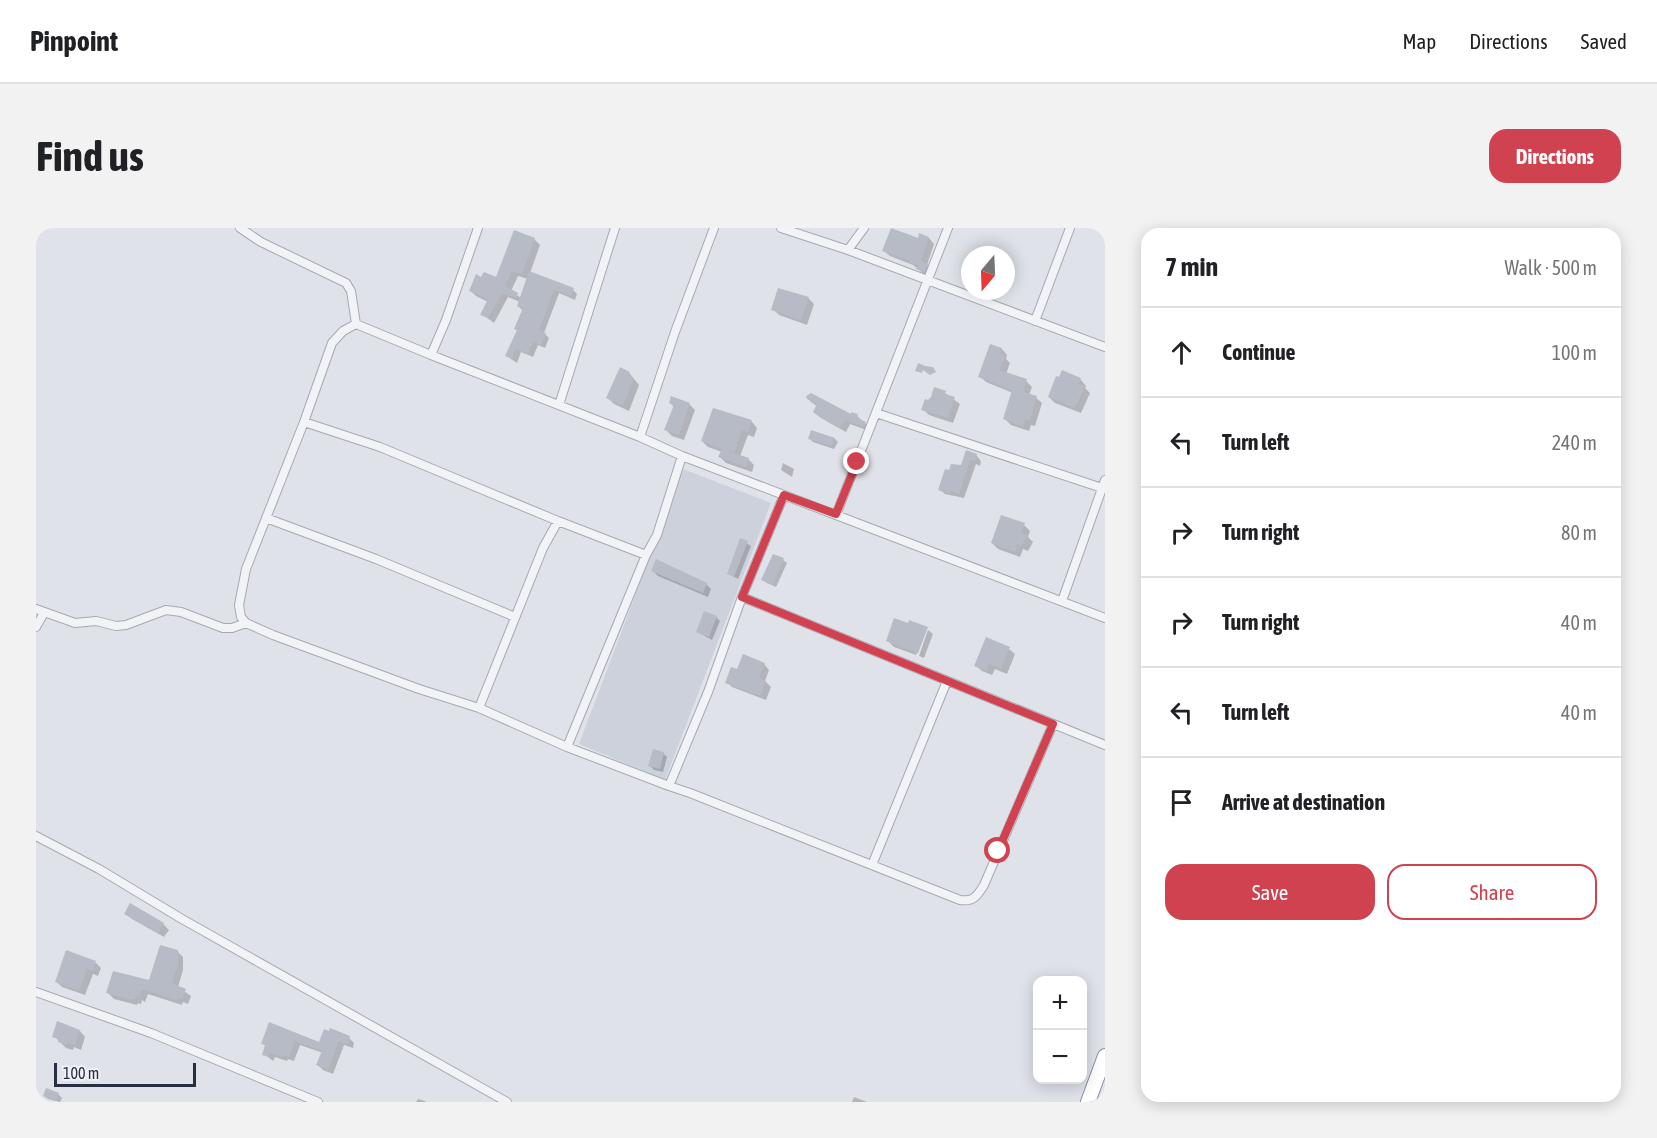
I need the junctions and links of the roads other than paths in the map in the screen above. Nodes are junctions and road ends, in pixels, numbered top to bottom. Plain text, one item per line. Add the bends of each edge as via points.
1 (240, 228) edge
2 (478, 228) edge
3 (615, 228) edge
4 (714, 228) edge
5 (781, 228) edge
6 (864, 228) edge
7 (948, 228) edge
8 (1070, 228) edge
9 (848, 250) junction
10 (927, 281) junction
11 (1035, 321) junction
12 (356, 324) junction
13 (1105, 347) edge
14 (431, 355) junction
15 (559, 405) junction
16 (876, 413) junction
17 (304, 422) junction
18 (640, 437) junction
19 (682, 456) junction
20 (1105, 480) edge
21 (1102, 488) junction
22 (784, 495) junction
23 (836, 514) junction
24 (266, 518) junction
25 (558, 521) junction
26 (646, 555) junction
27 (742, 597) junction
28 (1062, 601) junction
29 (36, 609) edge
30 (44, 613) junction
31 (515, 617) junction
32 (1105, 618) edge
33 (246, 623) junction
34 (36, 627) edge
35 (947, 681) junction
36 (478, 708) junction
37 (1053, 724) junction
38 (1105, 746) edge
39 (567, 747) junction
40 (669, 786) junction
41 (36, 836) edge
42 (872, 865) junction
43 (36, 992) edge
44 (1105, 1056) edge
45 (318, 1102) edge
46 (507, 1102) edge
47 (1088, 1102) edge

1 - 12 street via 345,283 351,291
2 - 14 street
3 - 15 street
4 - 18 street
5 - 9 street
6 - 9 street
7 - 10 street
8 - 11 street
9 - 10 street
10 - 11 street
10 - 16 street
11 - 13 street
12 - 14 street
12 - 17 street via 332,343
14 - 15 street
15 - 18 street
16 - 21 street
16 - 23 street
17 - 24 street
17 - 25 street via 380,447
18 - 19 street
19 - 22 street
19 - 26 street via 657,535
20 - 21 street
21 - 28 street
22 - 23 street
22 - 27 street
23 - 28 street
24 - 31 street
24 - 33 street via 246,569 238,605
25 - 26 street
25 - 31 street
26 - 39 street
27 - 35 street
27 - 40 street
28 - 32 street
29 - 30 street
30 - 33 street via 75,623 96,621 116,626 165,610 223,628
30 - 34 street
31 - 36 street
33 - 36 street
35 - 37 street
35 - 42 street
36 - 39 street
37 - 38 street
37 - 42 street via 975,898 960,900
39 - 40 street
40 - 42 street
41 - 46 street
43 - 45 street via 151,1033
44 - 47 highway

